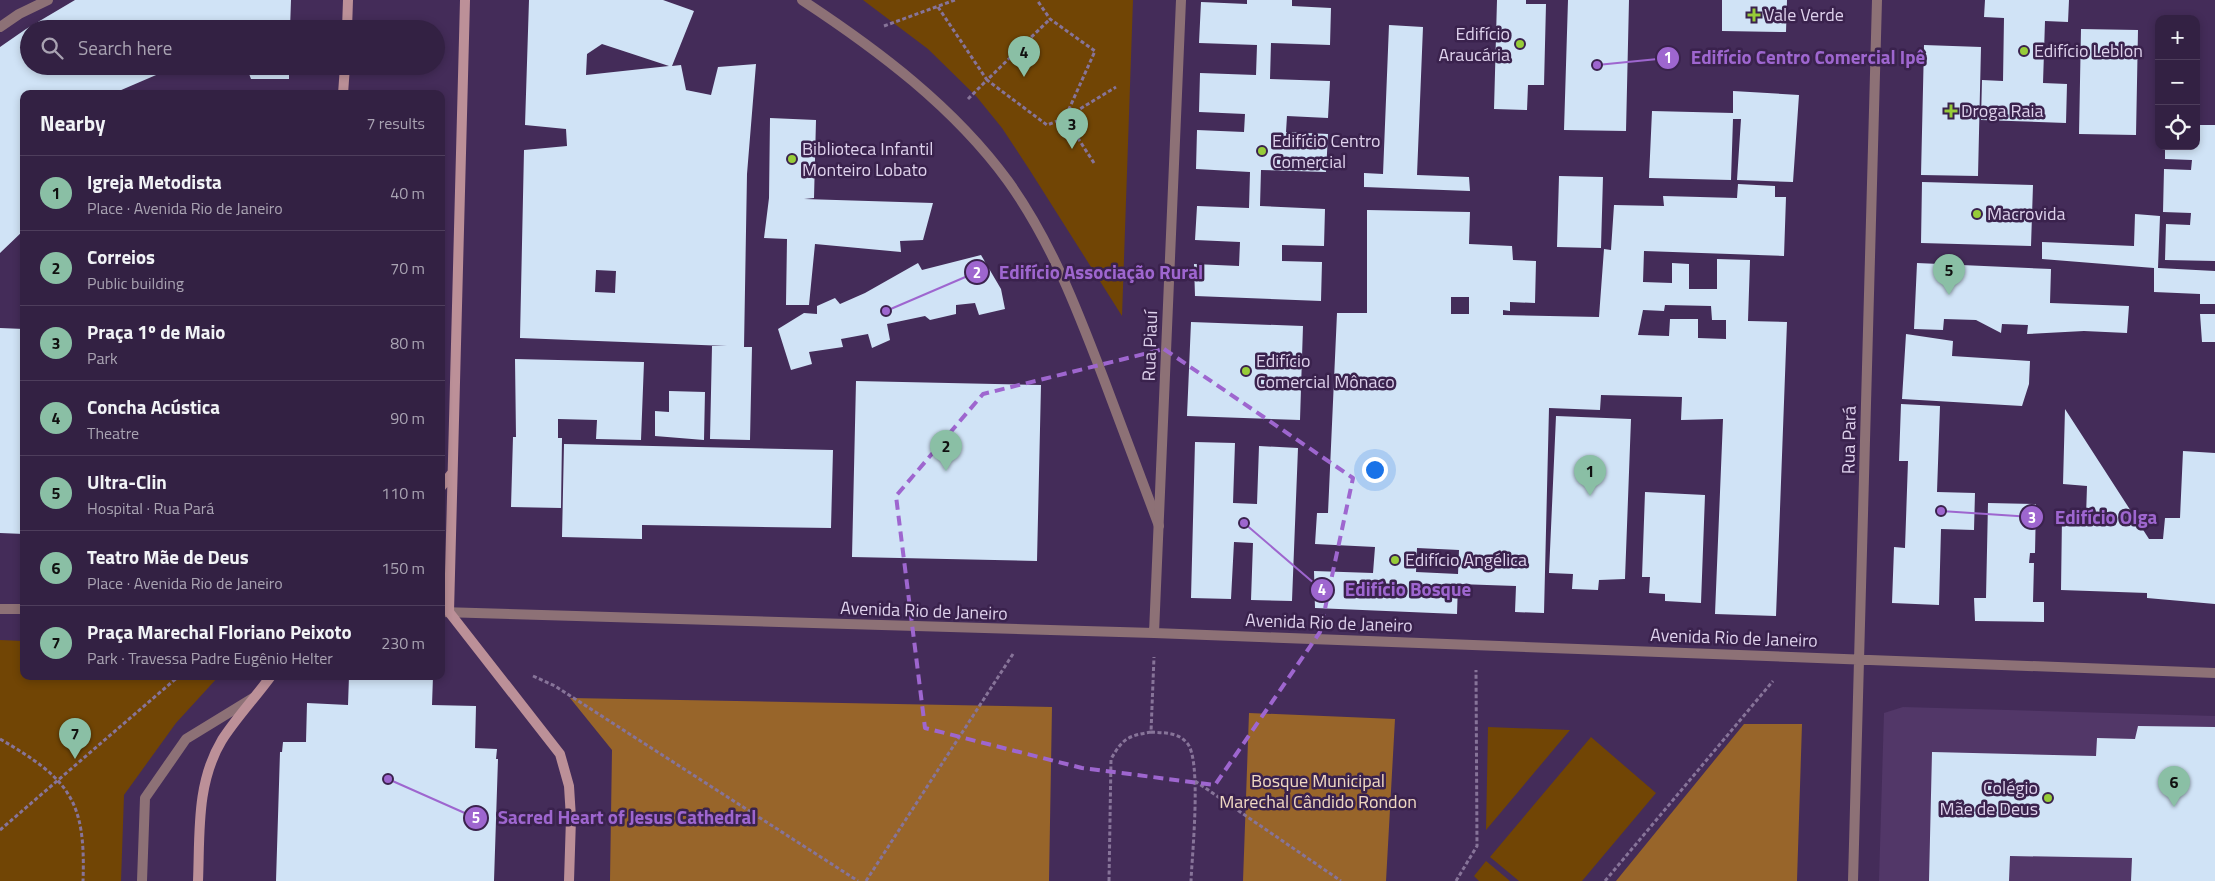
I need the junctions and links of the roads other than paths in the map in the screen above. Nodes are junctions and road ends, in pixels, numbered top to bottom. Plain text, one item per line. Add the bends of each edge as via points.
1 (48, 0) edge
2 (348, 0) edge
3 (465, 0) edge
4 (802, 0) edge
5 (1181, 0) edge
6 (1877, 0) edge
7 (347, 20) edge
8 (0, 27) edge
9 (344, 75) edge
10 (343, 90) edge
11 (452, 472) junction
12 (445, 482) edge
13 (1159, 526) junction
14 (0, 609) edge
15 (20, 609) edge
16 (445, 612) edge
17 (1154, 633) junction
18 (1860, 659) junction
19 (2215, 672) edge
20 (268, 680) edge
21 (256, 696) junction
22 (142, 881) edge
23 (198, 881) edge
24 (569, 881) edge
25 (1853, 881) edge

1 - 8 street
2 - 7 main road
3 - 11 main road
4 - 13 street via 904,72 964,130 1008,181 1040,231 1063,276
5 - 13 street, Rua Piauí
6 - 18 street, Rua Pará
9 - 10 main road
11 - 12 main road
11 - 16 main road
13 - 17 street, Rua Piauí
14 - 15 street
16 - 17 street, Avenida Rio de Janeiro
16 - 24 main road via 560,754 569,786 572,818
17 - 18 street, Avenida Rio de Janeiro
18 - 19 street, Avenida Rio de Janeiro
18 - 25 street, Rua Pará
20 - 21 main road
21 - 22 street via 186,739 144,798
21 - 23 main road via 222,740 201,796

